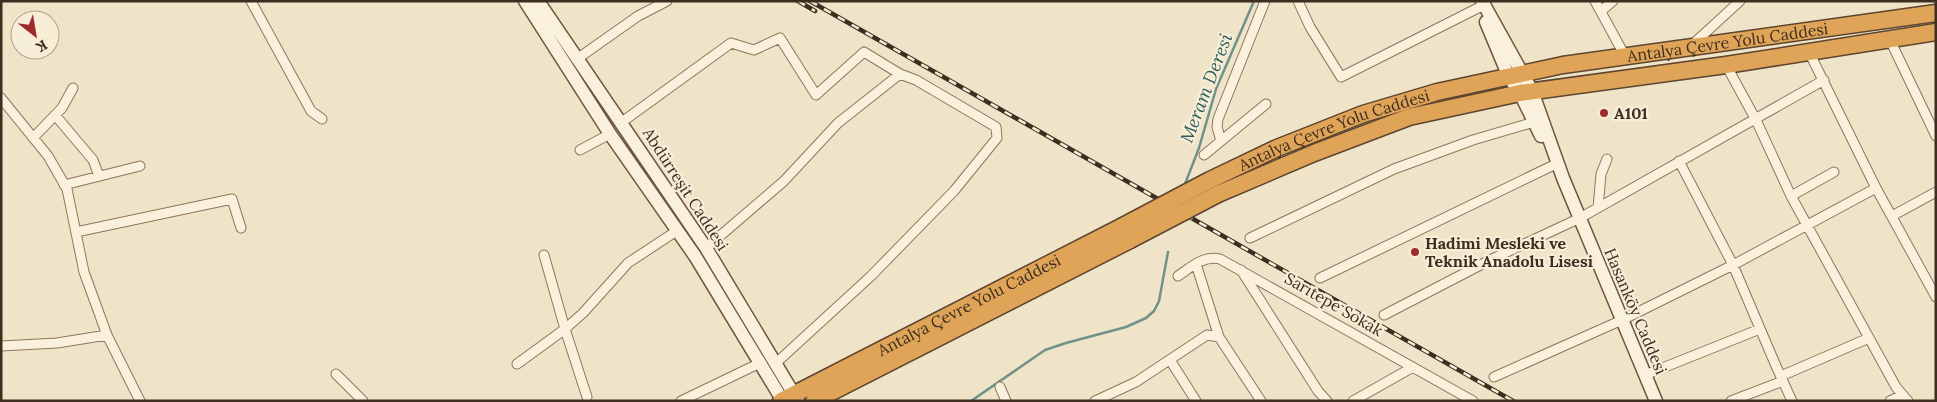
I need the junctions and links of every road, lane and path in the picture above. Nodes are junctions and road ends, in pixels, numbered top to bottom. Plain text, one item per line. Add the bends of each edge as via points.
1 (262, 1) edge
2 (525, 1) edge
3 (538, 1) edge
4 (667, 1) edge
5 (1265, 1) edge
6 (1298, 1) edge
7 (1595, 1) edge
8 (1614, 1) edge
9 (1740, 1) edge
10 (1484, 3) edge
11 (253, 4) edge
12 (1601, 11) junction
13 (1936, 13) edge
14 (1936, 32) edge
15 (1890, 40) junction
16 (1689, 48) junction
17 (1809, 52) junction
18 (1625, 56) junction
19 (577, 58) junction
20 (1726, 65) junction
21 (900, 74) junction
22 (1515, 76) junction
23 (1824, 80) junction
24 (73, 88) dead end
25 (1526, 92) junction
26 (1, 98) edge
27 (1266, 104) dead end
28 (55, 115) junction
29 (322, 118) dead end
30 (1756, 120) junction
31 (622, 122) junction
32 (1534, 122) junction
33 (610, 134) junction
34 (1936, 136) edge
35 (33, 138) junction
36 (1221, 141) junction
37 (580, 150) dead end
38 (1204, 154) dead end
39 (1607, 159) dead end
40 (1679, 161) junction
41 (1556, 164) junction
42 (140, 166) dead end
43 (1834, 172) dead end
44 (99, 176) junction
45 (1563, 178) junction
46 (64, 185) junction
47 (1214, 187) junction
48 (1876, 188) junction
49 (1936, 192) edge
50 (1791, 196) junction
51 (1598, 208) junction
52 (1892, 216) junction
53 (1580, 218) junction
54 (1807, 226) junction
55 (241, 228) dead end
56 (678, 230) junction
57 (76, 232) junction
58 (1125, 233) junction
59 (1250, 238) dead end
60 (706, 248) junction
61 (544, 255) dead end
62 (1196, 264) junction
63 (1733, 265) junction
64 (1240, 268) junction
65 (1178, 276) dead end
66 (1320, 278) dead end
67 (1936, 297) edge
68 (1384, 314) dead end
69 (1622, 320) junction
70 (565, 329) junction
71 (1760, 329) junction
72 (107, 335) junction
73 (1219, 336) junction
74 (1868, 338) junction
75 (1, 346) edge
76 (1170, 360) junction
77 (516, 364) dead end
78 (760, 364) junction
79 (775, 364) junction
80 (1413, 367) junction
81 (336, 374) dead end
82 (1645, 375) junction
83 (1494, 377) dead end
84 (1782, 378) junction
85 (1000, 387) dead end
86 (587, 397) dead end
87 (788, 399) edge
88 (1899, 399) edge
89 (1101, 400) edge
90 (140, 401) edge
91 (363, 401) edge
92 (681, 401) edge
93 (814, 401) edge
94 (1006, 401) edge
95 (1196, 401) edge
96 (1260, 401) edge
97 (1327, 401) edge
98 (1353, 401) edge
99 (1473, 401) edge
100 (1656, 401) edge
101 (1731, 401) edge
102 (1792, 401) edge

1 - 11 street
2 - 33 main road, Abdürreşit Caddesi
3 - 19 main road, Abdürreşit Caddesi
4 - 19 street via 638,16
5 - 36 street via 1218,119
6 - 10 street via 1341,77
7 - 12 street
8 - 12 street
9 - 16 street
10 - 22 main road
10 - 22 main road via 1489,31
11 - 29 street via 311,111
12 - 18 street
13 - 16 highway, Antalya Çevre Yolu Caddesi
14 - 15 highway, Antalya Çevre Yolu Caddesi
15 - 17 highway, Antalya Çevre Yolu Caddesi
15 - 34 street
16 - 18 highway, Antalya Çevre Yolu Caddesi
17 - 20 highway, Antalya Çevre Yolu Caddesi
17 - 23 street
18 - 22 highway, Antalya Çevre Yolu Caddesi
19 - 31 main road, Abdürreşit Caddesi
20 - 25 highway, Antalya Çevre Yolu Caddesi
20 - 30 street
21 - 31 street via 864,52 816,95 780,38 754,50 731,43
21 - 60 street via 838,123 784,181
21 - 79 street via 996,127 997,138 954,191 871,276
22 - 25 main road
22 - 47 highway, Antalya Çevre Yolu Caddesi via 1437,92 1363,114 1277,148
23 - 30 street
23 - 48 street
24 - 28 street
25 - 32 main road
25 - 45 main road
25 - 47 highway, Antalya Çevre Yolu Caddesi via 1410,117
26 - 35 street
27 - 36 street
28 - 35 street
28 - 44 street via 93,160
30 - 40 street
30 - 50 street
31 - 60 main road, Abdürreşit Caddesi
32 - 41 main road
32 - 59 street via 1394,169
33 - 37 street
33 - 56 main road, Abdürreşit Caddesi
35 - 46 street via 48,156
36 - 38 street
39 - 51 street via 1601,174
40 - 51 street
40 - 63 street
41 - 45 main road
41 - 66 street
42 - 44 street
43 - 50 street
44 - 46 street
45 - 53 main road, Hasanköy Caddesi
46 - 57 street
47 - 58 highway, Antalya Çevre Yolu Caddesi, bridge
48 - 52 street
48 - 54 street
49 - 52 street
50 - 54 street
51 - 53 street
52 - 67 street
53 - 68 street
53 - 69 main road, Hasanköy Caddesi
54 - 63 street
54 - 74 street
55 - 57 street via 232,199
56 - 70 street via 628,263
56 - 78 main road, Abdürreşit Caddesi
57 - 72 street via 84,272
58 - 87 highway, Antalya Çevre Yolu Caddesi
58 - 93 highway, Antalya Çevre Yolu Caddesi
60 - 79 main road, Abdürreşit Caddesi
61 - 70 street
62 - 64 street, Sarıtepe Sokak via 1211,257
62 - 65 street, Sarıtepe Sokak
62 - 73 street
63 - 69 street
63 - 71 street
64 - 80 street, Sarıtepe Sokak
64 - 97 street
69 - 82 main road, Hasanköy Caddesi
69 - 83 street
70 - 77 street
70 - 86 street
71 - 82 street
71 - 84 street
72 - 75 street via 57,343
72 - 90 street
73 - 76 street via 1207,335
73 - 96 street
74 - 84 street
74 - 88 street via 1896,387
76 - 89 street
76 - 95 street
78 - 87 main road, Abdürreşit Caddesi
78 - 92 street
79 - 87 main road, Abdürreşit Caddesi
80 - 98 street
80 - 99 street, Sarıtepe Sokak
81 - 91 street
82 - 100 main road, Hasanköy Caddesi
84 - 101 street
84 - 102 street
85 - 94 street

